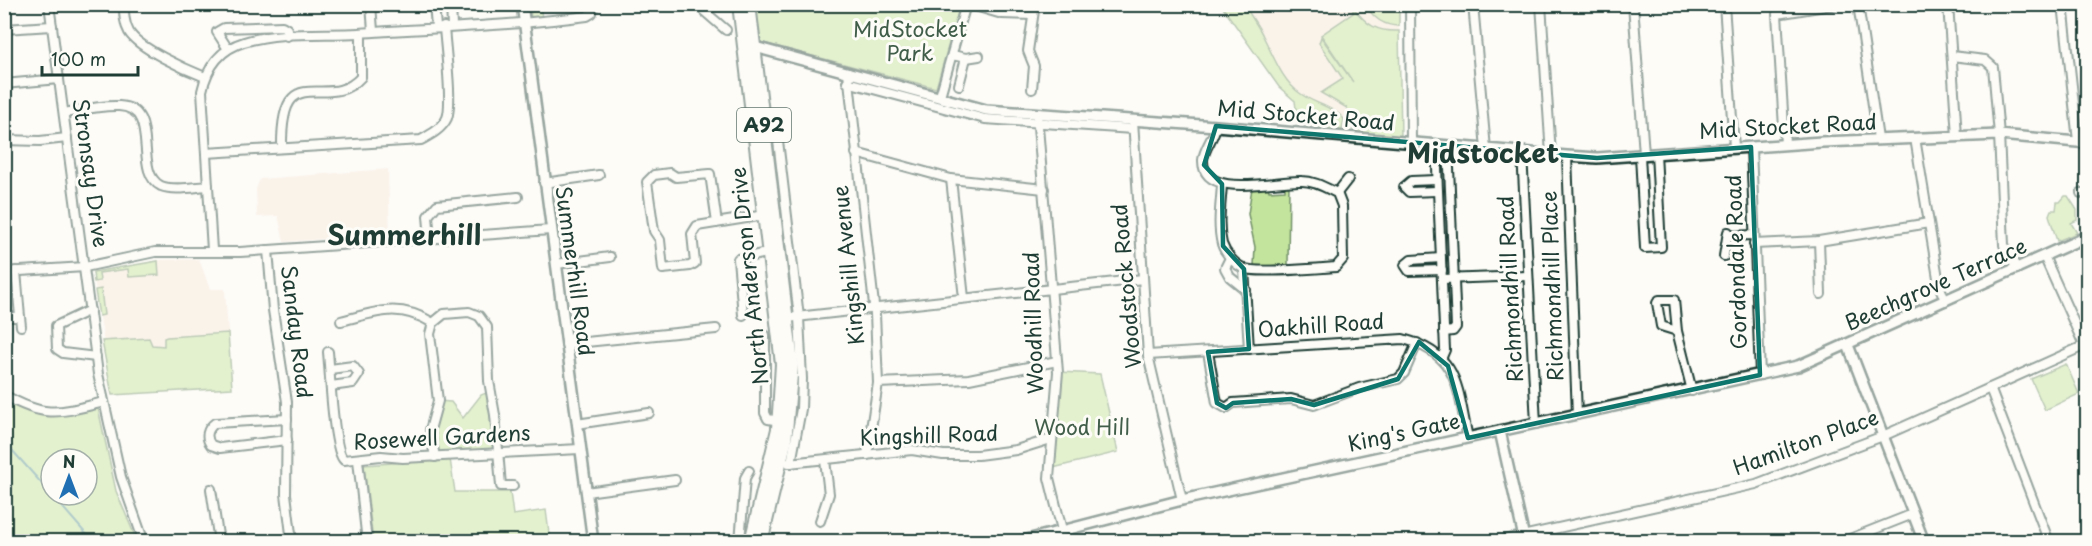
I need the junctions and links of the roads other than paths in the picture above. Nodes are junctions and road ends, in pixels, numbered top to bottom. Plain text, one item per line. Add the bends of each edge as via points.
1 (49, 4) edge
2 (124, 4) edge
3 (371, 4) edge
4 (435, 4) edge
5 (451, 4) edge
6 (522, 4) edge
7 (593, 4) edge
8 (696, 4) edge
9 (739, 4) edge
10 (749, 4) edge
11 (967, 4) edge
12 (1035, 4) edge
13 (1410, 4) edge
14 (1473, 4) edge
15 (1541, 4) edge
16 (1633, 4) edge
17 (1724, 4) edge
18 (1837, 4) edge
19 (1858, 4) edge
20 (1948, 4) edge
21 (2063, 4) edge
22 (1033, 15) junction
23 (524, 23) junction
24 (52, 26) junction
25 (444, 27) junction
26 (4, 29) edge
27 (726, 30) dead end
28 (373, 32) junction
29 (361, 33) junction
30 (287, 36) junction
31 (749, 46) junction
32 (228, 49) junction
33 (952, 55) junction
34 (979, 56) dead end
35 (1952, 56) junction
36 (966, 58) junction
37 (205, 77) junction
38 (847, 77) junction
39 (59, 79) junction
40 (4, 84) edge
41 (959, 85) dead end
42 (1032, 89) dead end
43 (940, 96) junction
44 (64, 113) junction
45 (1038, 118) junction
46 (1133, 125) junction
47 (764, 126) junction
48 (1216, 126) junction
49 (1999, 135) junction
50 (1958, 136) junction
51 (67, 138) junction
52 (1915, 138) junction
53 (1878, 139) junction
54 (4, 140) edge
55 (2083, 142) edge
56 (1411, 143) junction
57 (1436, 144) junction
58 (1785, 144) junction
59 (1448, 145) junction
60 (282, 147) junction
61 (1734, 147) junction
62 (1750, 147) junction
63 (1486, 148) junction
64 (1522, 152) junction
65 (206, 153) junction
66 (856, 153) junction
67 (1656, 153) junction
68 (1642, 154) junction
69 (1551, 155) junction
70 (1567, 156) junction
71 (599, 175) dead end
72 (951, 179) junction
73 (1348, 179) dead end
74 (1437, 180) junction
75 (544, 183) junction
76 (1222, 184) junction
77 (208, 186) junction
78 (1044, 189) junction
79 (1437, 191) junction
80 (1337, 193) junction
81 (518, 197) dead end
82 (765, 216) junction
83 (717, 223) junction
84 (1929, 224) junction
85 (551, 230) junction
86 (1754, 235) junction
87 (2088, 236) edge
88 (430, 239) junction
89 (1819, 241) junction
90 (1754, 244) junction
91 (212, 250) junction
92 (268, 250) junction
93 (774, 252) junction
94 (1724, 256) dead end
95 (2044, 256) junction
96 (610, 257) dead end
97 (1230, 258) junction
98 (1441, 258) junction
99 (556, 264) junction
100 (85, 267) junction
101 (1244, 269) junction
102 (2017, 269) junction
103 (1442, 270) junction
104 (16, 271) junction
105 (4, 272) edge
106 (1528, 276) junction
107 (1143, 279) junction
108 (1442, 279) junction
109 (1454, 279) junction
110 (1053, 289) junction
111 (1245, 290) junction
112 (1821, 294) dead end
113 (964, 298) junction
114 (1945, 301) junction
115 (873, 308) junction
116 (90, 310) junction
117 (743, 315) dead end
118 (20, 316) junction
119 (4, 317) edge
120 (793, 318) junction
121 (341, 321) dead end
122 (433, 323) junction
123 (21, 326) dead end
124 (716, 329) dead end
125 (1677, 331) dead end
126 (1444, 332) junction
127 (765, 335) dead end
128 (1417, 343) junction
129 (566, 344) junction
130 (1848, 345) junction
131 (2086, 345) edge
132 (1249, 349) junction
133 (328, 352) dead end
134 (1208, 352) junction
135 (2088, 354) edge
136 (1148, 355) junction
137 (96, 357) junction
138 (1442, 357) junction
139 (1057, 361) junction
140 (1798, 366) joint
141 (330, 369) junction
142 (1760, 375) junction
143 (878, 383) junction
144 (331, 386) junction
145 (1990, 388) junction
146 (1692, 391) junction
147 (4, 395) edge
148 (104, 402) junction
149 (649, 413) dead end
150 (1577, 415) junction
151 (287, 419) junction
152 (783, 422) junction
153 (577, 423) junction
154 (1536, 423) junction
155 (1500, 431) junction
156 (1883, 436) junction
157 (1468, 438) junction
158 (1051, 439) junction
159 (287, 440) junction
160 (580, 449) junction
161 (499, 452) junction
162 (867, 455) junction
163 (435, 457) junction
164 (358, 460) junction
165 (825, 460) junction
166 (782, 461) junction
167 (749, 471) dead end
168 (675, 480) dead end
169 (513, 486) dead end
170 (209, 492) dead end
171 (586, 492) junction
172 (1182, 500) junction
173 (1913, 514) junction
174 (820, 521) dead end
175 (1062, 530) junction
176 (1523, 538) edge
177 (1025, 541) edge
178 (144, 542) edge
179 (219, 542) edge
180 (292, 542) edge
181 (368, 542) edge
182 (593, 542) edge
183 (740, 542) edge
184 (751, 542) edge
185 (761, 542) edge
186 (1495, 542) edge
187 (1842, 542) edge
188 (1924, 542) edge
189 (2049, 542) edge

1 - 24 street, Stronsay Drive
2 - 37 street via 125,21 133,37 179,67
3 - 28 street
4 - 25 street
5 - 25 street
6 - 23 street, Summerhill Road
7 - 23 street via 592,13 587,16
8 - 27 street
9 - 31 main road, North Anderson Drive / A92
10 - 31 main road, North Anderson Drive / A92
11 - 22 street via 1002,14
11 - 33 street
12 - 22 street
13 - 56 street
14 - 63 street
15 - 69 street
16 - 68 street
17 - 61 street
18 - 58 street via 1777,14
19 - 53 street
20 - 35 street
21 - 55 street
22 - 42 street via 1028,51 1034,66
23 - 25 street
23 - 75 street, Summerhill Road
24 - 26 street
24 - 39 street, Stronsay Drive
25 - 28 street
25 - 60 street via 447,119 435,132 421,140
28 - 29 street
29 - 30 street
29 - 60 street via 361,77 344,89 309,92 291,100 284,109
30 - 32 street via 244,42
30 - 32 street via 287,29 282,26 224,28 217,32
31 - 38 street, Mid Stocket Road
31 - 47 main road, North Anderson Drive / A92
31 - 82 main road, North Anderson Drive / A92
32 - 37 street
33 - 36 street
33 - 43 street
34 - 36 street
35 - 49 street via 1985,60 1993,67
35 - 50 street
36 - 41 street
37 - 65 street via 202,91
38 - 43 street, Mid Stocket Road
38 - 45 street, Mid Stocket Road via 985,119
38 - 66 street, Kingshill Avenue
39 - 40 street
39 - 44 street, Stronsay Drive
43 - 45 street, Mid Stocket Road via 986,110
44 - 51 street, Stronsay Drive
44 - 77 street via 120,106 133,111 141,120 150,173 157,183 169,188
45 - 46 street, Mid Stocket Road
45 - 78 street, Woodhill Road
46 - 48 street, Mid Stocket Road
46 - 107 street, Woodstock Road
47 - 93 main road, North Anderson Drive / A92
47 - 120 street, North Anderson Drive via 776,124
48 - 56 street, Mid Stocket Road
48 - 76 street via 1203,159 1206,171
49 - 50 street, Mid Stocket Road
49 - 55 street, Mid Stocket Road
49 - 102 street via 2004,245
50 - 52 street, Mid Stocket Road
51 - 54 street
51 - 100 street, Stronsay Drive
52 - 53 street, Mid Stocket Road
52 - 84 street
53 - 58 street, Mid Stocket Road
56 - 57 street, Mid Stocket Road
57 - 59 street, Mid Stocket Road
57 - 74 street
58 - 62 street, Mid Stocket Road
59 - 63 street, Mid Stocket Road
59 - 109 street
60 - 65 street
61 - 62 street, Mid Stocket Road
61 - 67 street, Mid Stocket Road
62 - 86 street, Gordondale Road
63 - 64 street, Mid Stocket Road
64 - 69 street, Mid Stocket Road
64 - 106 street, Richmondhill Road
65 - 77 street
66 - 72 street
66 - 115 street, Kingshill Avenue
67 - 68 street, Mid Stocket Road
67 - 68 street via 1661,247 1645,248
68 - 70 street, Mid Stocket Road
69 - 70 street, Mid Stocket Road
70 - 150 street, Richmondhill Place
71 - 75 street
72 - 78 street
72 - 113 street
73 - 80 street
74 - 79 street
74 - 79 street via 1411,181 1404,187 1409,192
75 - 85 street, Summerhill Road
76 - 80 street via 1304,181
76 - 97 street via 1219,218 1223,246
77 - 91 street
78 - 110 street, Woodhill Road
79 - 98 street
80 - 101 street via 1342,206 1344,248 1343,259 1336,267
81 - 88 street via 437,205 428,216
82 - 83 street
82 - 93 main road, North Anderson Drive / A92
83 - 83 street via 693,229 695,263 663,269 647,182 654,175 710,174
84 - 89 street
84 - 114 street
85 - 88 street
85 - 99 street, Summerhill Road
86 - 90 street, Gordondale Road
86 - 94 street via 1728,234
87 - 95 street, Beechgrove Terrace
88 - 92 street
89 - 90 street
89 - 112 street
90 - 142 street, Gordondale Road
91 - 92 street
91 - 100 street via 145,253
92 - 151 street, Sanday Road
93 - 117 street via 738,259
93 - 120 main road, North Anderson Drive / A92
93 - 152 main road, North Anderson Drive / A92
95 - 102 street, Beechgrove Terrace
95 - 131 street
96 - 99 street
97 - 101 street
97 - 111 street via 1225,268
98 - 103 street
98 - 103 street via 1411,260 1405,265 1409,271
99 - 129 street, Summerhill Road
100 - 104 street
100 - 116 street, Stronsay Drive
101 - 111 street
102 - 114 street, Beechgrove Terrace
103 - 108 street
104 - 105 street
104 - 118 street
106 - 109 street
106 - 154 street, Richmondhill Road
107 - 110 street
107 - 136 street, Woodstock Road
108 - 109 street
108 - 126 street
109 - 126 street via 1455,330
110 - 113 street
110 - 139 street, Woodhill Road
111 - 132 street
113 - 115 street
114 - 130 street, Beechgrove Terrace
115 - 120 street
115 - 143 street, Kingshill Avenue
116 - 137 street, Stronsay Drive
116 - 137 street via 59,323 55,329 60,352
118 - 119 street
118 - 123 street
120 - 152 main road, North Anderson Drive / A92 via 792,364
120 - 166 street, North Anderson Drive via 801,409
121 - 122 street via 399,309 417,313
122 - 161 street via 444,314 469,312 479,316 487,327 489,381
122 - 163 street via 430,334 438,400 430,430
124 - 129 street
125 - 146 street
126 - 138 street
127 - 152 street via 761,346 765,413 768,419
128 - 132 street, Oakhill Road via 1388,338
128 - 134 street via 1398,379 1314,405 1292,399 1233,403 1226,408 1217,403
128 - 138 street, Oakhill Road
129 - 153 street, Summerhill Road
130 - 140 street, Beechgrove Terrace
130 - 156 street
131 - 135 street
131 - 145 street, Hamilton Place
132 - 134 street, Oakhill Road
133 - 141 street, Rosewell Gardens
134 - 136 street, Oakhill Road
136 - 172 street, Woodstock Road
137 - 148 street, Stronsay Drive
138 - 157 street via 1453,377
139 - 143 street via 969,379
139 - 158 street, Woodhill Road
140 - 142 street, King's Gate
141 - 144 street, Rosewell Gardens
141 - 144 street via 352,366 359,374 353,383
142 - 146 street, King's Gate
143 - 162 street, Kingshill Avenue
144 - 164 street, Rosewell Gardens via 339,456
145 - 156 street, Hamilton Place
145 - 189 street
146 - 150 street, King's Gate
147 - 148 street via 42,412 61,413
148 - 178 street, Stronsay Drive via 121,477
149 - 153 street
150 - 154 street, King's Gate
151 - 159 street, Sanday Road
151 - 159 street, Sanday Road via 215,423 207,437 211,445 220,448
152 - 166 main road, North Anderson Drive / A92
153 - 160 street, Summerhill Road
154 - 155 street, King's Gate
155 - 157 street, King's Gate
155 - 176 street
156 - 173 street
156 - 176 street, Hamilton Place via 1756,484
157 - 172 street, King's Gate
158 - 162 street, Kingshill Road via 1016,450 978,455 912,450
158 - 175 street, Woodhill Road via 1049,478
159 - 180 street, Sanday Road via 286,494
160 - 161 street, Rosewell Gardens
160 - 171 street, Summerhill Road
161 - 163 street, Rosewell Gardens
161 - 169 street via 501,486
162 - 165 street, Kingshill Road
163 - 164 street, Rosewell Gardens via 381,456
164 - 181 street
165 - 166 street, Kingshill Road
165 - 174 street via 829,494
166 - 184 main road, North Anderson Drive / A92
166 - 185 main road, North Anderson Drive / A92
167 - 183 street via 745,478
168 - 171 street
170 - 179 street
171 - 182 street, Summerhill Road
172 - 175 street, King's Gate
173 - 187 street
173 - 188 street
175 - 177 street, King's Gate
176 - 186 street, Hamilton Place

